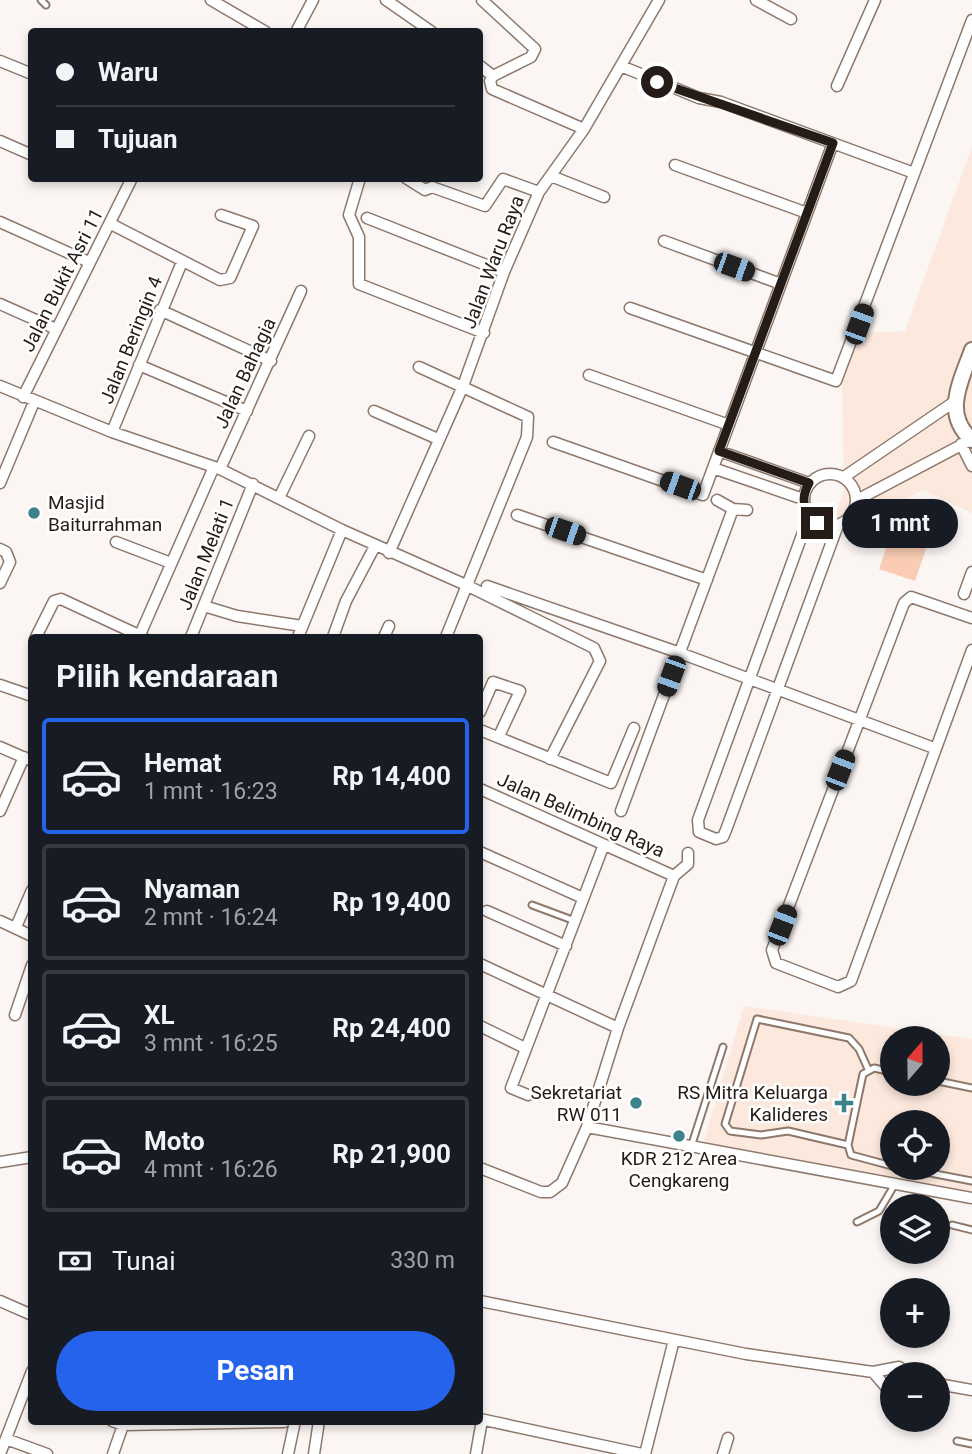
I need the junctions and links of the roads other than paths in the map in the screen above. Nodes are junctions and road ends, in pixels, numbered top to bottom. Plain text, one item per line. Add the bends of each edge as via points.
1 (211, 0) edge
2 (313, 0) edge
3 (386, 0) edge
4 (482, 0) edge
5 (659, 0) edge
6 (756, 0) edge
7 (875, 0) edge
8 (791, 19) dead end
9 (972, 20) edge
10 (259, 28) edge
11 (298, 28) edge
12 (426, 28) edge
13 (0, 61) edge
14 (621, 66) junction
15 (483, 68) edge
16 (28, 72) edge
17 (493, 76) junction
18 (837, 86) dead end
19 (584, 130) junction
20 (0, 141) edge
21 (833, 143) junction
22 (28, 150) edge
23 (675, 165) dead end
24 (914, 173) junction
25 (551, 176) junction
26 (130, 182) edge
27 (358, 182) edge
28 (412, 182) edge
29 (434, 183) edge
30 (539, 192) junction
31 (604, 197) dead end
32 (807, 213) junction
33 (221, 215) dead end
34 (367, 218) dead end
35 (0, 222) edge
36 (111, 224) junction
37 (664, 240) dead end
38 (89, 262) junction
39 (182, 262) junction
40 (504, 272) junction
41 (781, 284) junction
42 (301, 291) dead end
43 (0, 304) edge
44 (630, 307) dead end
45 (160, 310) junction
46 (56, 329) junction
47 (484, 333) junction
48 (972, 350) edge
49 (755, 355) junction
50 (271, 360) junction
51 (139, 365) junction
52 (419, 367) dead end
53 (589, 375) dead end
54 (968, 377) edge
55 (0, 386) edge
56 (463, 386) junction
57 (23, 397) junction
58 (34, 402) junction
59 (954, 402) junction
60 (247, 411) junction
61 (374, 411) dead end
62 (729, 425) junction
63 (112, 432) junction
64 (967, 435) edge
65 (309, 436) dead end
66 (438, 439) junction
67 (553, 442) dead end
68 (719, 451) junction
69 (972, 466) edge
70 (713, 468) junction
71 (217, 469) junction
72 (845, 477) junction
73 (0, 483) edge
74 (809, 483) junction
75 (253, 484) junction
76 (279, 498) junction
77 (803, 499) junction
78 (717, 500) dead end
79 (857, 500) junction
80 (733, 509) junction
81 (747, 510) dead end
82 (517, 515) dead end
83 (809, 516) junction
84 (838, 525) junction
85 (342, 530) junction
86 (116, 542) dead end
87 (375, 546) junction
88 (0, 549) edge
89 (389, 553) junction
90 (171, 564) junction
91 (972, 572) edge
92 (707, 580) junction
93 (0, 583) edge
94 (466, 584) junction
95 (487, 586) dead end
96 (964, 594) dead end
97 (204, 606) junction
98 (972, 618) edge
99 (302, 626) junction
100 (389, 626) dead end
101 (38, 634) edge
102 (135, 634) edge
103 (142, 634) edge
104 (192, 634) edge
105 (299, 634) edge
106 (334, 634) edge
107 (385, 634) edge
108 (447, 634) edge
109 (972, 650) edge
110 (680, 653) junction
111 (749, 679) junction
112 (0, 685) edge
113 (777, 690) junction
114 (28, 695) edge
115 (483, 704) edge
116 (859, 719) junction
117 (634, 729) dead end
118 (483, 731) edge
119 (499, 736) junction
120 (0, 747) edge
121 (934, 748) junction
122 (28, 759) edge
123 (550, 760) junction
124 (483, 790) edge
125 (0, 811) edge
126 (621, 811) dead end
127 (603, 847) junction
128 (483, 853) edge
129 (688, 853) dead end
130 (674, 880) junction
131 (583, 898) junction
132 (28, 900) edge
133 (532, 905) dead end
134 (487, 911) dead end
135 (0, 920) edge
136 (575, 921) junction
137 (16, 928) junction
138 (28, 934) edge
139 (566, 946) junction
140 (483, 965) edge
141 (28, 977) edge
142 (548, 995) junction
143 (15, 1015) dead end
144 (483, 1027) edge
145 (618, 1028) junction
146 (723, 1047) dead end
147 (525, 1048) junction
148 (868, 1069) junction
149 (880, 1070) edge
150 (950, 1083) edge
151 (972, 1088) edge
152 (528, 1095) dead end
153 (587, 1127) junction
154 (848, 1145) junction
155 (691, 1147) junction
156 (28, 1158) edge
157 (0, 1162) edge
158 (880, 1164) edge
159 (483, 1169) edge
160 (950, 1177) edge
161 (972, 1181) edge
162 (895, 1184) junction
163 (972, 1198) edge
164 (857, 1223) dead end
165 (952, 1225) dead end
166 (972, 1230) edge
167 (0, 1301) edge
168 (483, 1302) edge
169 (28, 1313) edge
170 (674, 1340) junction
171 (880, 1370) edge
172 (873, 1372) junction
173 (880, 1378) edge
174 (950, 1386) edge
175 (972, 1390) edge
176 (28, 1392) edge
177 (483, 1420) edge
178 (123, 1425) edge
179 (294, 1425) edge
180 (318, 1425) edge
181 (480, 1425) edge
182 (728, 1438) dead end
183 (6, 1439) junction
184 (957, 1441) dead end
185 (972, 1444) edge
186 (0, 1454) edge
187 (47, 1454) edge
188 (113, 1454) edge
189 (288, 1454) edge
190 (314, 1454) edge
191 (476, 1454) edge
192 (643, 1454) edge
193 (723, 1454) edge

1 - 10 street
2 - 11 street
3 - 12 street
4 - 17 street via 535,49 531,57
5 - 14 street, Jalan Waru Raya
6 - 8 street
7 - 18 street
9 - 24 street
13 - 16 street
14 - 19 street, Jalan Waru Raya
14 - 21 street via 699,99 721,102
15 - 17 street
17 - 19 street via 492,89
19 - 25 street, Jalan Waru Raya
20 - 22 street
21 - 24 street
21 - 32 street
23 - 32 street
24 - 49 street via 839,378 828,381
25 - 30 street, Jalan Waru Raya
25 - 31 street
26 - 36 street, Jalan Bukit Asri 11
27 - 47 street via 349,215 362,257 359,284
28 - 29 street via 425,190
29 - 30 street via 485,206 503,179
30 - 40 street, Jalan Waru Raya
32 - 41 street
33 - 39 street via 253,226 230,278 220,280
34 - 40 street
35 - 38 street
36 - 38 street, Jalan Bukit Asri 11
36 - 39 street
37 - 41 street
38 - 46 street, Jalan Bukit Asri 11
39 - 45 street, Jalan Beringin 4
40 - 47 street, Jalan Waru Raya
41 - 49 street
42 - 50 street, Jalan Bahagia
43 - 46 street
44 - 49 street
45 - 50 street
45 - 51 street, Jalan Beringin 4
46 - 57 street, Jalan Bukit Asri 11
47 - 56 street, Jalan Waru Raya
48 - 54 main road
49 - 62 street
50 - 60 street, Jalan Bahagia
51 - 60 street
51 - 63 street, Jalan Beringin 4
52 - 56 street
53 - 62 street
54 - 59 main road
55 - 57 street
56 - 66 street, Jalan Waru Raya
56 - 94 street via 528,417 527,436
57 - 58 street
58 - 63 street
58 - 73 street
59 - 64 main road
59 - 72 street
60 - 71 street, Jalan Bahagia
61 - 66 street
62 - 68 street
63 - 71 street
64 - 69 street
64 - 79 street
65 - 76 street
66 - 89 street, Jalan Waru Raya
67 - 70 street via 703,495
68 - 70 street
68 - 74 street
70 - 77 street
71 - 75 street
71 - 90 street, Jalan Bahagia
72 - 74 street via 819,475
72 - 79 street
74 - 77 street
75 - 76 street
75 - 97 street, Jalan Melati 1
76 - 85 street
77 - 83 street
78 - 80 street
79 - 84 street via 854,511
80 - 81 street
80 - 92 street
82 - 92 street
83 - 84 street via 817,523
83 - 111 street
84 - 113 street
85 - 87 street
85 - 99 street
86 - 90 street
87 - 89 street
87 - 106 street
88 - 93 street via 10,562
89 - 94 street
90 - 103 street, Jalan Bahagia
91 - 96 street
92 - 110 street
94 - 108 street
94 - 123 street via 598,654 600,661
95 - 110 street
97 - 99 street
97 - 104 street, Jalan Melati 1
98 - 116 street via 906,599
99 - 105 street
100 - 107 street
101 - 102 street via 54,601 61,598
109 - 121 street
110 - 111 street
110 - 126 street
111 - 113 street
111 - 113 street via 698,820 699,832 716,839 726,830
112 - 114 street
113 - 116 street
115 - 119 street via 492,682 520,691
116 - 121 street
116 - 121 street via 772,950 776,963 788,968 838,987 851,981
117 - 123 street via 611,783
118 - 119 street
119 - 123 street
120 - 122 street
122 - 125 street
124 - 127 street, Jalan Belimbing Raya
127 - 130 street, Jalan Belimbing Raya
127 - 131 street
128 - 131 street
129 - 130 street via 688,864
130 - 145 street, Jalan Belimbing Raya
131 - 136 street
132 - 137 street
133 - 136 lane
134 - 139 street
135 - 137 street
136 - 139 street
137 - 138 street
139 - 142 street
140 - 142 street
141 - 143 street
142 - 145 street
142 - 147 street
144 - 147 street
145 - 153 street, Jalan Belimbing Raya
146 - 155 lane
147 - 152 street via 511,1088
148 - 149 lane
148 - 154 lane via 863,1074
148 - 154 lane via 855,1042 839,1035 755,1021 725,1124 730,1130 751,1134 788,1131
150 - 151 lane
153 - 155 street
153 - 159 street, Jalan Belimbing Raya via 562,1183 550,1192 530,1189
154 - 158 lane via 851,1155
155 - 162 street
156 - 157 street
160 - 161 lane
162 - 163 street
162 - 164 lane via 879,1211
165 - 166 lane
167 - 169 street
168 - 170 street
170 - 172 street
170 - 192 street
171 - 172 street
172 - 173 street
174 - 175 street
176 - 183 street
177 - 192 street
178 - 188 street
179 - 189 street
180 - 190 street
181 - 191 street
182 - 193 street
183 - 186 street
183 - 187 street
184 - 185 lane

